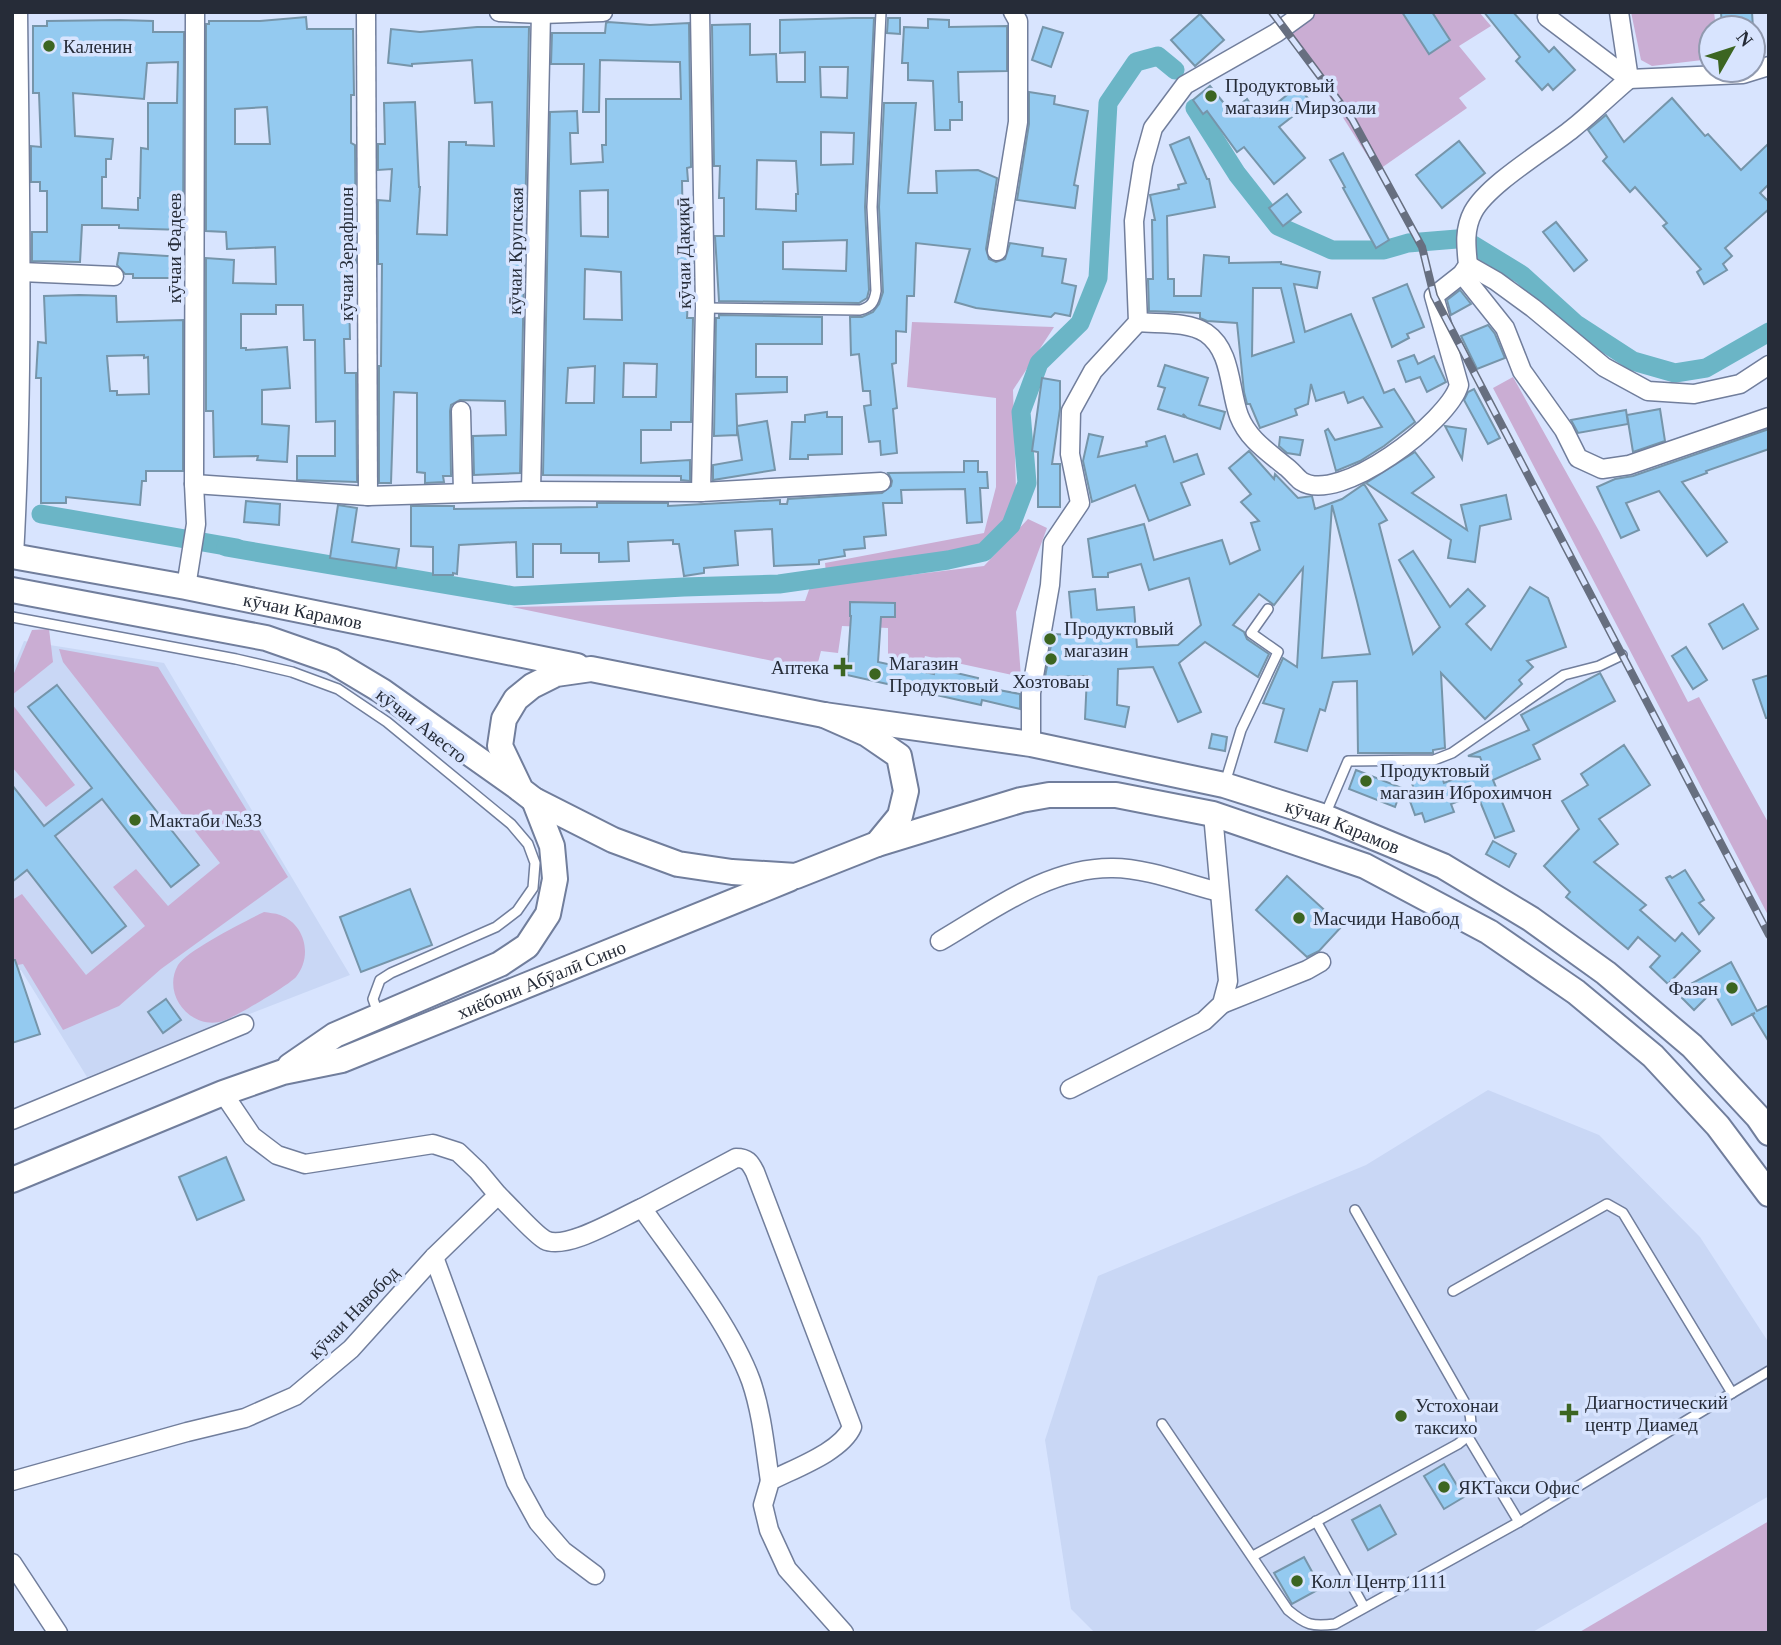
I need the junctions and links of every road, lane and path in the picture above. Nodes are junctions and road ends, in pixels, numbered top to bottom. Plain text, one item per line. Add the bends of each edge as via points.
1 (18, 12) edge
2 (195, 12) edge
3 (366, 12) edge
4 (499, 12) edge
5 (603, 12) edge
6 (700, 12) edge
7 (881, 12) edge
8 (1013, 12) edge
9 (1305, 12) edge
10 (1619, 12) edge
11 (541, 13) edge
12 (1547, 16) dead end
13 (1769, 66) edge
14 (1629, 79) junction
15 (17, 241) edge
16 (997, 251) dead end
17 (1465, 269) junction
18 (21, 272) junction
19 (114, 276) dead end
20 (705, 308) junction
21 (1138, 322) junction
22 (1769, 365) edge
23 (461, 411) dead end
24 (1769, 417) edge
25 (15, 475) edge
26 (881, 482) dead end
27 (194, 484) junction
28 (531, 491) junction
29 (463, 492) junction
30 (701, 492) junction
31 (368, 496) junction
32 (13, 556) edge
33 (186, 587) junction
34 (12, 590) edge
35 (1268, 609) dead end
36 (12, 617) edge
37 (1622, 655) dead end
38 (592, 669) junction
39 (824, 715) junction
40 (1031, 744) junction
41 (1224, 785) junction
42 (528, 795) junction
43 (1213, 814) junction
44 (1325, 817) junction
45 (877, 844) junction
46 (796, 876) junction
47 (1219, 892) junction
48 (940, 941) dead end
49 (1321, 962) dead end
50 (1222, 1004) junction
51 (379, 1016) junction
52 (244, 1024) dead end
53 (283, 1072) junction
54 (1070, 1089) dead end
55 (223, 1093) junction
56 (12, 1120) edge
57 (1769, 1133) edge
58 (12, 1180) edge
59 (1769, 1194) edge
60 (498, 1195) junction
61 (642, 1208) junction
62 (1355, 1210) dead end
63 (434, 1257) junction
64 (1453, 1290) dead end
65 (1769, 1371) edge
66 (1732, 1393) junction
67 (1162, 1424) dead end
68 (1468, 1437) junction
69 (12, 1481) edge
70 (770, 1481) junction
71 (1316, 1521) junction
72 (1519, 1522) junction
73 (1253, 1556) junction
74 (12, 1563) edge
75 (594, 1575) dead end
76 (1364, 1606) junction
77 (58, 1633) edge
78 (844, 1633) edge

1 - 15 street
2 - 27 street, кӯчаи Фадеев
3 - 31 street, кӯчаи Зерафшон
4 - 11 street
5 - 11 street
6 - 20 street, кӯчаи Дақиқӣ
7 - 20 lane via 872,207 874,301 860,310
8 - 16 street via 1018,21 1018,122
9 - 21 street via 1185,85 1153,128 1134,221
10 - 14 street
11 - 28 street, кӯчаи Крупская
12 - 14 street
13 - 14 street via 1743,74
14 - 17 street via 1474,209 1467,224
15 - 18 street
17 - 21 street via 1434,296 1459,385 1456,397 1406,445 1354,478 1330,486 1303,482 1258,446 1239,418 1223,352 1206,333
17 - 22 street via 1496,281 1604,368 1648,391 1694,394 1740,384
17 - 24 street via 1505,328 1522,371 1564,430 1577,458 1601,469 1629,465
18 - 19 street
18 - 25 street
20 - 30 street, кӯчаи Дақиқӣ
21 - 40 street via 1093,371 1071,411 1070,454 1080,503 1053,543 1031,693
23 - 29 street
25 - 32 street
26 - 30 street
27 - 31 street
27 - 33 street, кӯчаи Фадеев via 196,524
28 - 29 street
28 - 30 street
29 - 31 street
32 - 33 main road, кӯчаи Карамов
33 - 38 main road, кӯчаи Карамов
34 - 42 main road, кӯчаи Карамов via 266,638 332,661 383,691
35 - 41 lane via 1251,634 1278,652 1241,730
36 - 51 lane, кӯчаи Авесто via 236,659 338,689 387,722 511,824 528,844 535,863 533,888 517,911 496,927 380,981 373,999
37 - 44 lane via 1564,675 1452,753 1434,760 1348,761
38 - 39 main road, кӯчаи Карамов
38 - 42 main road, кӯчаи Карамов via 556,674 532,686 516,699 504,719 500,746
39 - 40 main road, кӯчаи Карамов
39 - 45 main road, кӯчаи Карамов via 867,734 899,756 906,792 900,816
40 - 41 main road, кӯчаи Карамов
41 - 44 main road, кӯчаи Карамов
42 - 46 main road, кӯчаи Карамов via 613,840 678,864
42 - 51 main road, хиёбони Абӯалӣ Сино via 552,846 555,879 548,914 527,946 500,964
43 - 45 main road, кӯчаи Карамов via 1116,795 1049,795
43 - 47 street
43 - 59 main road, кӯчаи Карамов via 1365,866 1500,940 1576,992 1653,1056 1718,1126
44 - 57 main road, кӯчаи Карамов via 1443,866 1606,973 1692,1046
45 - 46 main road, кӯчаи Карамов
46 - 53 main road, хиёбони Абӯалӣ Сино via 342,1060
47 - 48 street via 1137,871 1086,870 1040,883
47 - 50 street via 1228,981
49 - 50 street
50 - 54 street via 1205,1021
51 - 53 main road, хиёбони Абӯалӣ Сино via 335,1035
52 - 56 street
53 - 55 main road, хиёбони Абӯалӣ Сино
55 - 58 main road, хиёбони Абӯалӣ Сино
55 - 60 street via 252,1136 277,1154 305,1164 433,1144 458,1153
60 - 61 street via 545,1240 556,1243 571,1241
60 - 63 street, кӯчаи Навобод
61 - 70 street via 704,1296 751,1380
61 - 70 street via 736,1158 750,1162 755,1172 852,1427 847,1438
62 - 68 lane via 1469,1410 1472,1424
63 - 69 street, кӯчаи Навобод via 351,1349 295,1396 245,1418
63 - 75 street via 516,1482 538,1521 563,1551
64 - 66 lane via 1607,1204 1623,1213
65 - 66 lane
66 - 72 lane
67 - 73 lane
68 - 71 lane
68 - 72 lane
70 - 78 street via 763,1505 786,1569
71 - 73 lane
71 - 76 lane
72 - 76 lane
73 - 76 lane via 1301,1621 1317,1626 1335,1624
74 - 77 street

